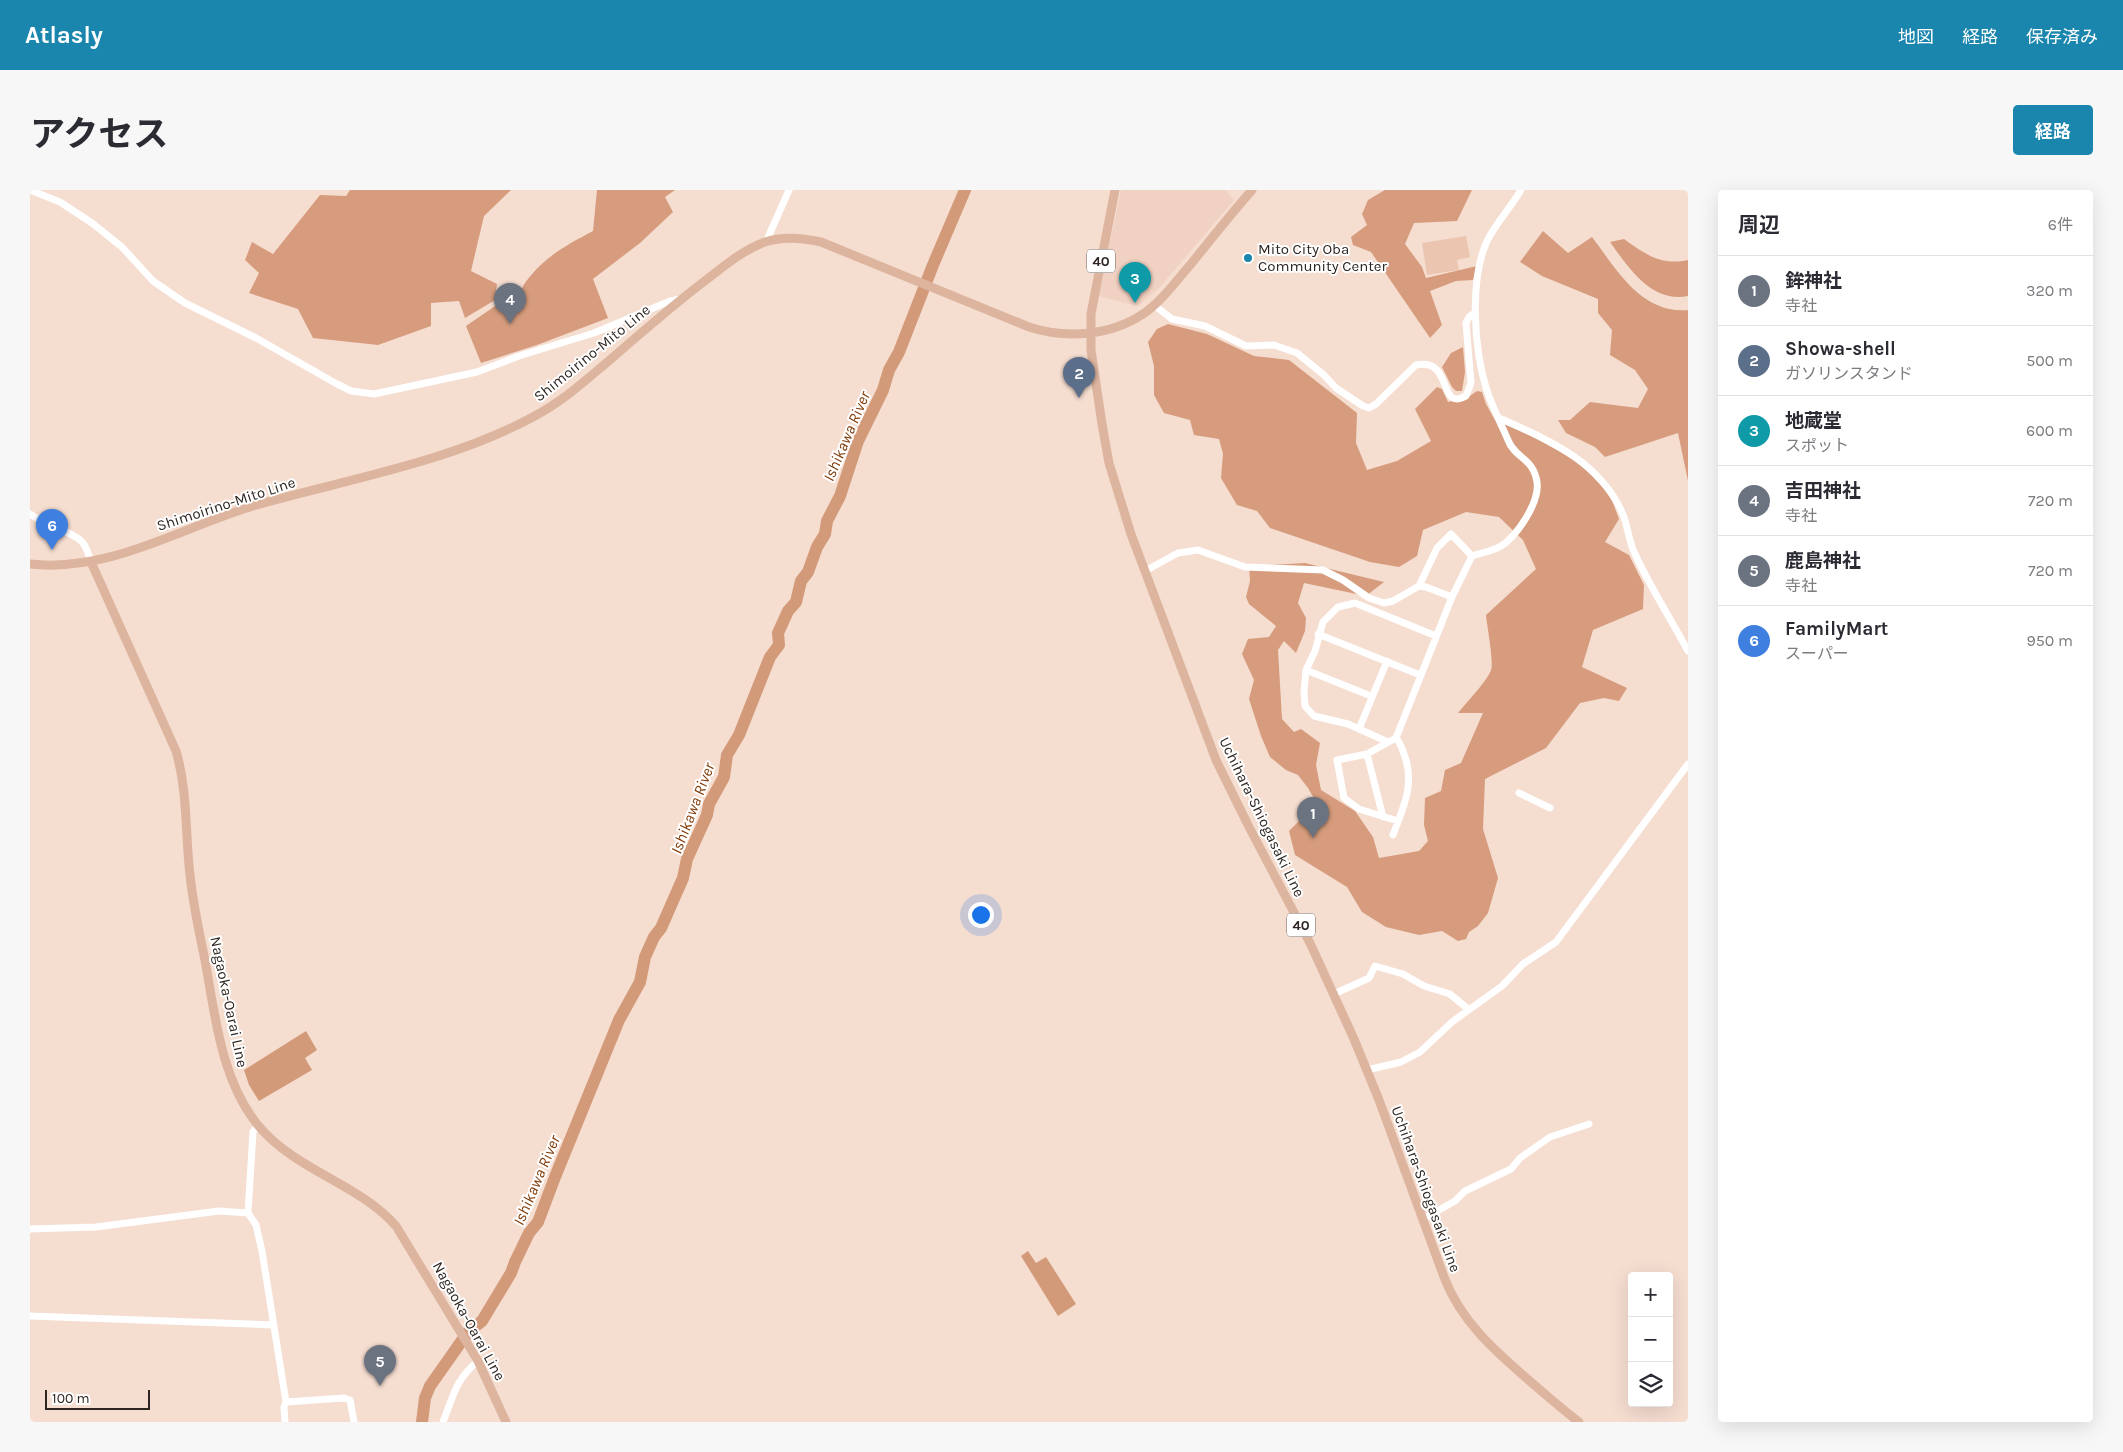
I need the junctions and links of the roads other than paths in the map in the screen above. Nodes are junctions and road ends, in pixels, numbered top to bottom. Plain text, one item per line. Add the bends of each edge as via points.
1 (30, 190) edge
2 (789, 190) edge
3 (1115, 190) edge
4 (1252, 190) edge
5 (1521, 190) edge
6 (766, 242) junction
7 (681, 299) junction
8 (1154, 305) junction
9 (1475, 313) junction
10 (1090, 333) junction
11 (1499, 418) junction
12 (30, 514) edge
13 (1472, 556) junction
14 (91, 562) junction
15 (30, 564) edge
16 (1145, 571) junction
17 (1419, 586) junction
18 (1452, 597) junction
19 (1318, 634) junction
20 (1436, 636) junction
21 (1688, 651) edge
22 (1387, 661) junction
23 (1306, 670) junction
24 (1420, 675) junction
25 (1371, 696) junction
26 (1359, 729) junction
27 (1396, 738) junction
28 (1388, 742) junction
29 (1367, 754) junction
30 (1688, 764) edge
31 (1519, 793) dead end
32 (1550, 808) dead end
33 (1383, 817) junction
34 (1398, 822) junction
35 (1393, 835) dead end
36 (1334, 994) junction
37 (1468, 1009) junction
38 (1367, 1070) junction
39 (1589, 1124) dead end
40 (258, 1125) junction
41 (248, 1208) junction
42 (1423, 1220) junction
43 (30, 1229) edge
44 (30, 1316) edge
45 (274, 1325) junction
46 (476, 1358) junction
47 (286, 1402) junction
48 (285, 1422) edge
49 (354, 1422) edge
50 (443, 1422) edge
51 (506, 1422) edge
52 (1579, 1422) edge

1 - 7 street via 60,202 92,224 128,252 153,281 185,303 256,338 337,384 363,394 477,372 594,333 670,300
2 - 6 street
3 - 10 main road, Uchihara-Shiogasaki Line / 40
4 - 8 main road, Shimoirino-Mito Line
5 - 9 street via 1487,241 1477,285
6 - 7 main road, Shimoirino-Mito Line via 737,258
6 - 10 main road, Shimoirino-Mito Line via 794,238 821,242 1045,332 1065,335
7 - 14 main road, Shimoirino-Mito Line via 559,401 510,429 438,456 251,507
8 - 9 street via 1172,319 1205,326 1246,346 1274,345 1297,353 1336,388 1369,408 1416,365 1423,364 1441,373 1450,396 1466,396 1470,383 1466,323
8 - 10 main road, Shimoirino-Mito Line via 1129,322
9 - 11 street via 1478,355 1491,403
10 - 16 main road, Uchihara-Shiogasaki Line / 40 via 1110,463 1122,509
11 - 13 street via 1510,447 1529,461 1534,471 1537,494 1518,531 1500,546
11 - 21 street via 1570,452 1601,479 1624,517 1634,553
12 - 14 street via 76,537 86,547
13 - 17 street via 1451,534 1437,548
13 - 18 street
14 - 15 main road via 61,566
14 - 40 main road, Nagaoka-Oarai Line via 176,751 183,780 190,876 215,1015 229,1072
16 - 17 street via 1178,554 1198,550 1245,567 1323,570 1369,598 1384,603
16 - 36 main road, Uchihara-Shiogasaki Line / 40 via 1216,760
17 - 18 street
18 - 20 street
19 - 20 street via 1331,613 1346,604 1355,603
19 - 22 street
19 - 23 street
20 - 24 street
22 - 24 street
22 - 25 street
23 - 25 street
23 - 26 street via 1305,706 1314,716
24 - 27 street
25 - 26 street
26 - 28 street
27 - 28 street
27 - 34 street via 1409,769 1407,800
28 - 29 street
29 - 33 street
29 - 33 street via 1337,760 1344,798 1359,809
30 - 37 street via 1556,942
31 - 32 street
33 - 34 street
34 - 35 street
36 - 37 street via 1369,978 1375,966 1450,994
36 - 38 main road, Uchihara-Shiogasaki Line / 40
37 - 38 street via 1420,1052 1401,1062
38 - 42 main road, Uchihara-Shiogasaki Line / 40
39 - 42 street via 1550,1137 1511,1169 1465,1191 1455,1202
40 - 41 street via 253,1132
40 - 46 main road, Nagaoka-Oarai Line via 299,1162 363,1197 387,1216 405,1237
41 - 43 street via 96,1227
41 - 45 street via 256,1224
42 - 52 main road, Uchihara-Shiogasaki Line / 40 via 1447,1286 1475,1330
44 - 45 street
45 - 47 street
46 - 50 street via 451,1396
46 - 51 main road, Nagaoka-Oarai Line
47 - 48 street
47 - 49 street via 344,1398 350,1400

